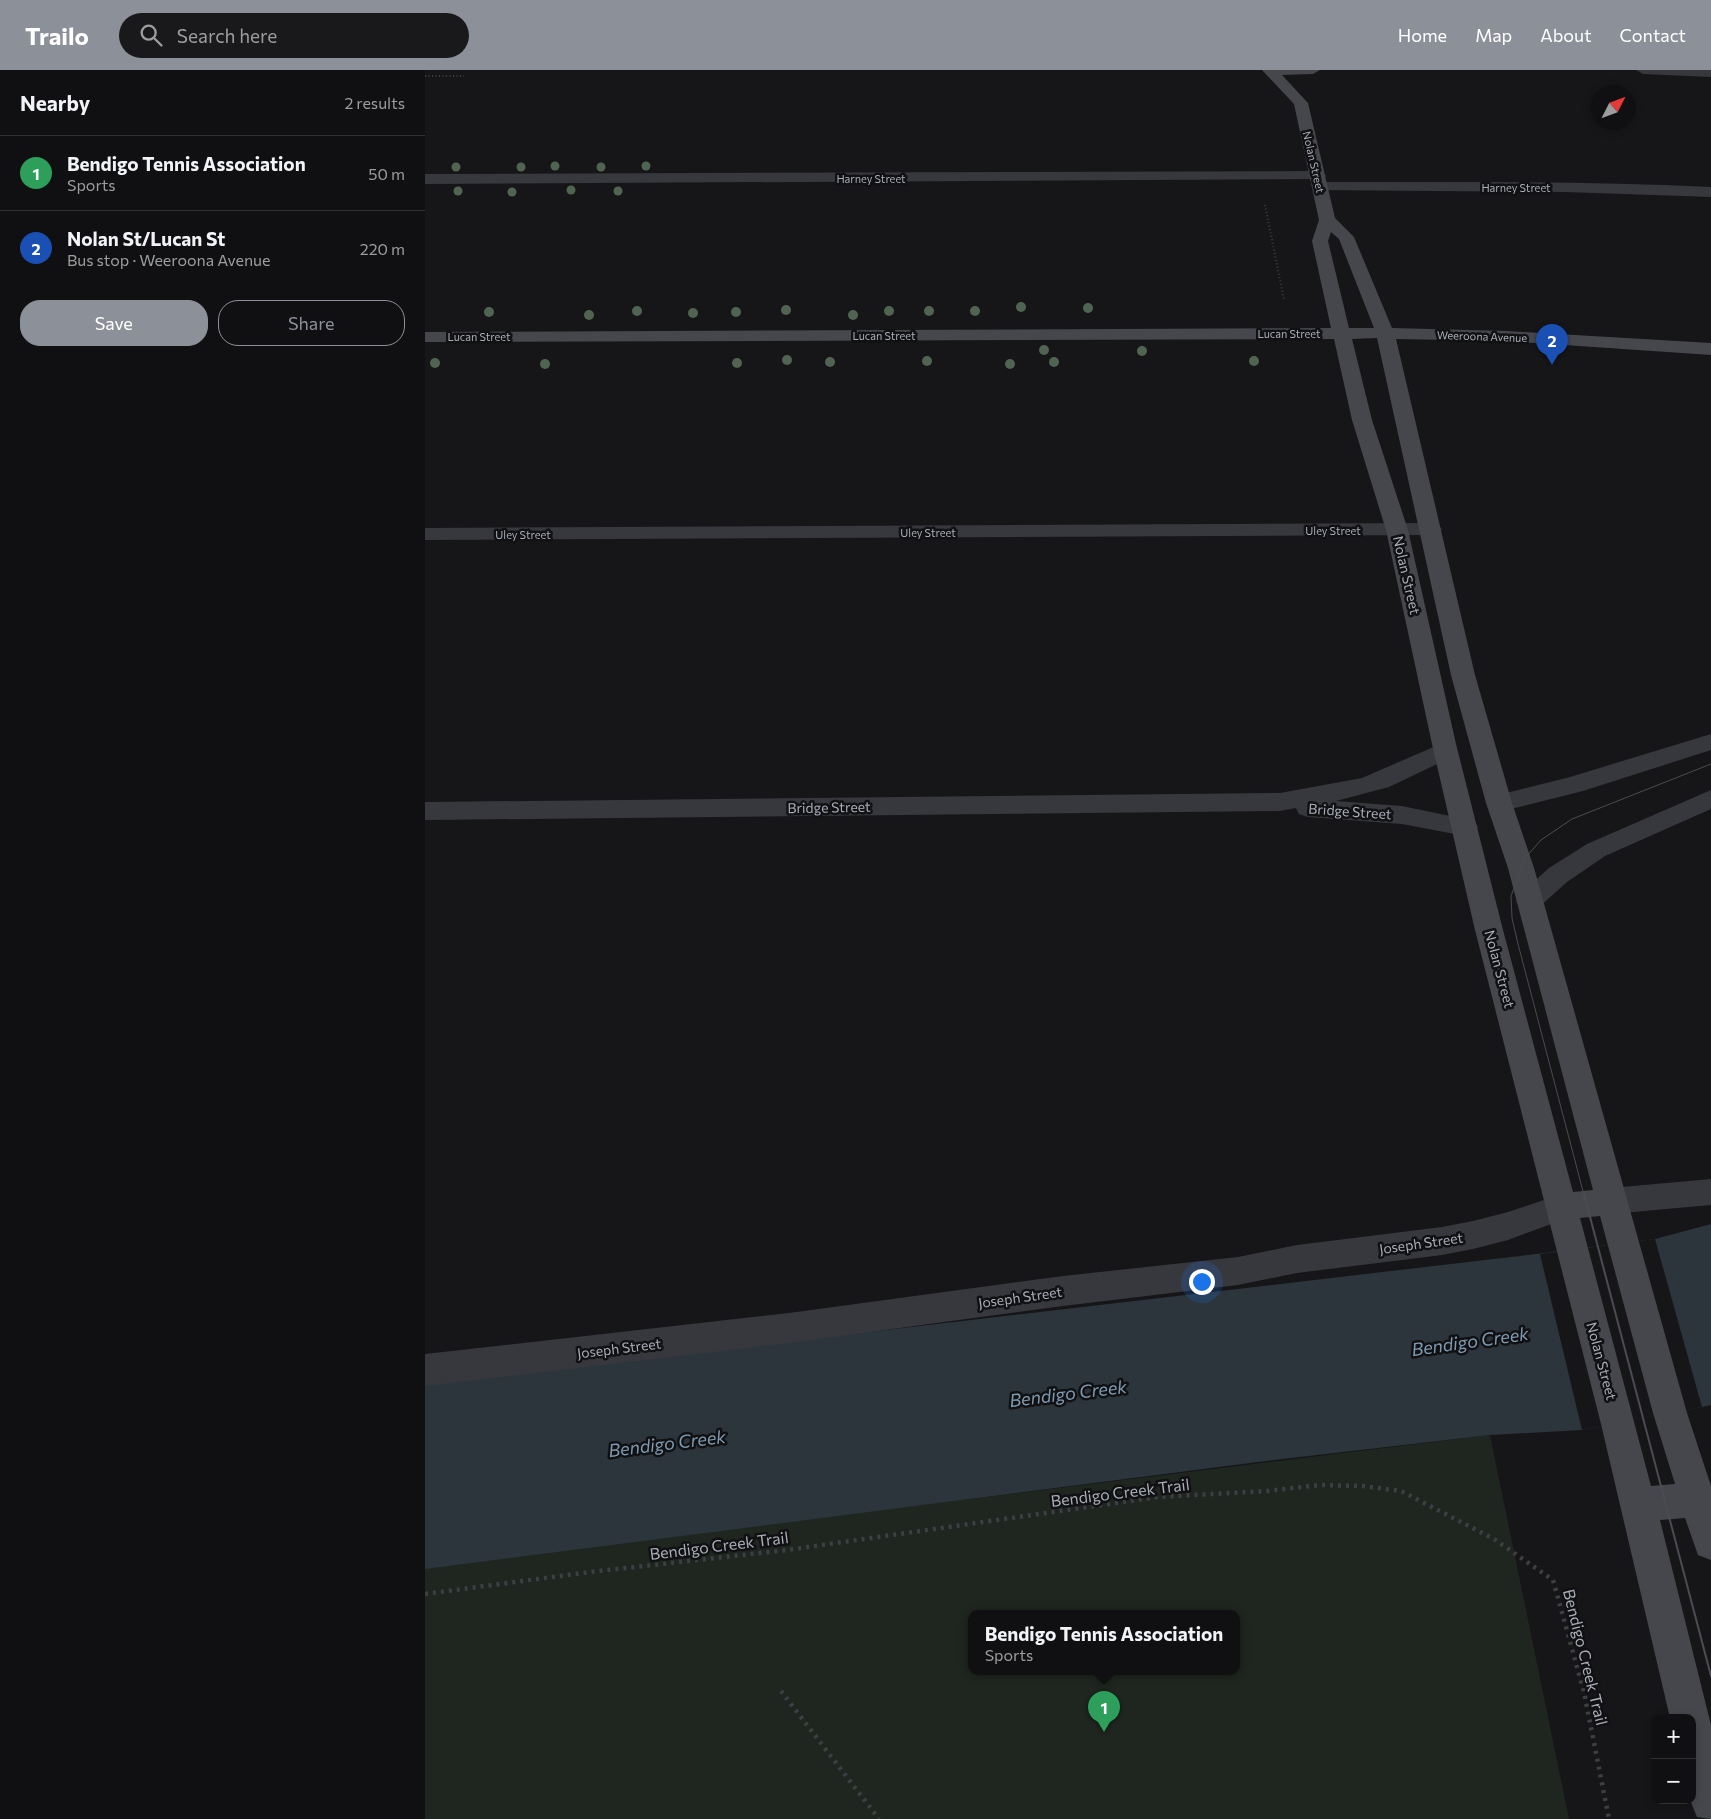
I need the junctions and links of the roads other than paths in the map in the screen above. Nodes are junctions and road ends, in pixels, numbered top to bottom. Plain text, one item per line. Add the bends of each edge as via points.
1 (1269, 70) edge
2 (1274, 70) edge
3 (1313, 70) edge
4 (1317, 70) edge
5 (1643, 70) edge
6 (1711, 73) edge
7 (1301, 103) junction
8 (425, 179) edge
9 (1319, 182) junction
10 (1711, 192) edge
11 (1327, 220) junction
12 (1342, 333) junction
13 (1385, 333) junction
14 (425, 337) edge
15 (1711, 350) edge
16 (1431, 529) junction
17 (1397, 530) junction
18 (425, 534) edge
19 (1711, 742) edge
20 (1445, 750) junction
21 (1711, 799) edge
22 (1499, 802) junction
23 (1233, 804) junction
24 (425, 811) edge
25 (1462, 817) junction
26 (1529, 901) junction
27 (1711, 1192) edge
28 (1611, 1201) junction
29 (1562, 1207) junction
30 (425, 1370) edge
31 (1704, 1500) edge
32 (1638, 1504) junction
33 (1711, 1542) edge
34 (1689, 1714) edge
35 (1696, 1743) edge
36 (1711, 1803) edge

1 - 7 street, Nolan Street
2 - 3 street
4 - 7 street
5 - 6 street
7 - 9 street, Nolan Street
8 - 9 street, Harney Street
9 - 10 street, Harney Street
9 - 11 street, Nolan Street
11 - 12 street, Nolan Street via 1320,241
11 - 13 street via 1346,237
12 - 13 street, Weeroona Avenue
12 - 14 street, Lucan Street
12 - 17 street, Nolan Street via 1363,420
13 - 15 street, Weeroona Avenue via 1506,336
13 - 16 street
16 - 17 street, Uley Street
16 - 22 street via 1463,675
17 - 18 street, Uley Street
17 - 20 street, Nolan Street
19 - 22 street via 1574,785
20 - 23 street, Bridge Street via 1399,774 1324,796
20 - 25 street, Nolan Street
21 - 26 street via 1596,850 1558,875
22 - 25 street
22 - 26 street
23 - 24 street, Bridge Street
23 - 25 street, Bridge Street
25 - 29 street, Nolan Street
26 - 28 street
27 - 28 street
28 - 29 street, Joseph Street
28 - 31 street via 1671,1413
29 - 30 street, Joseph Street via 1473,1235 1297,1259 1238,1271
29 - 32 street, Nolan Street
31 - 32 street
31 - 33 street
32 - 34 street, Nolan Street
35 - 36 street

